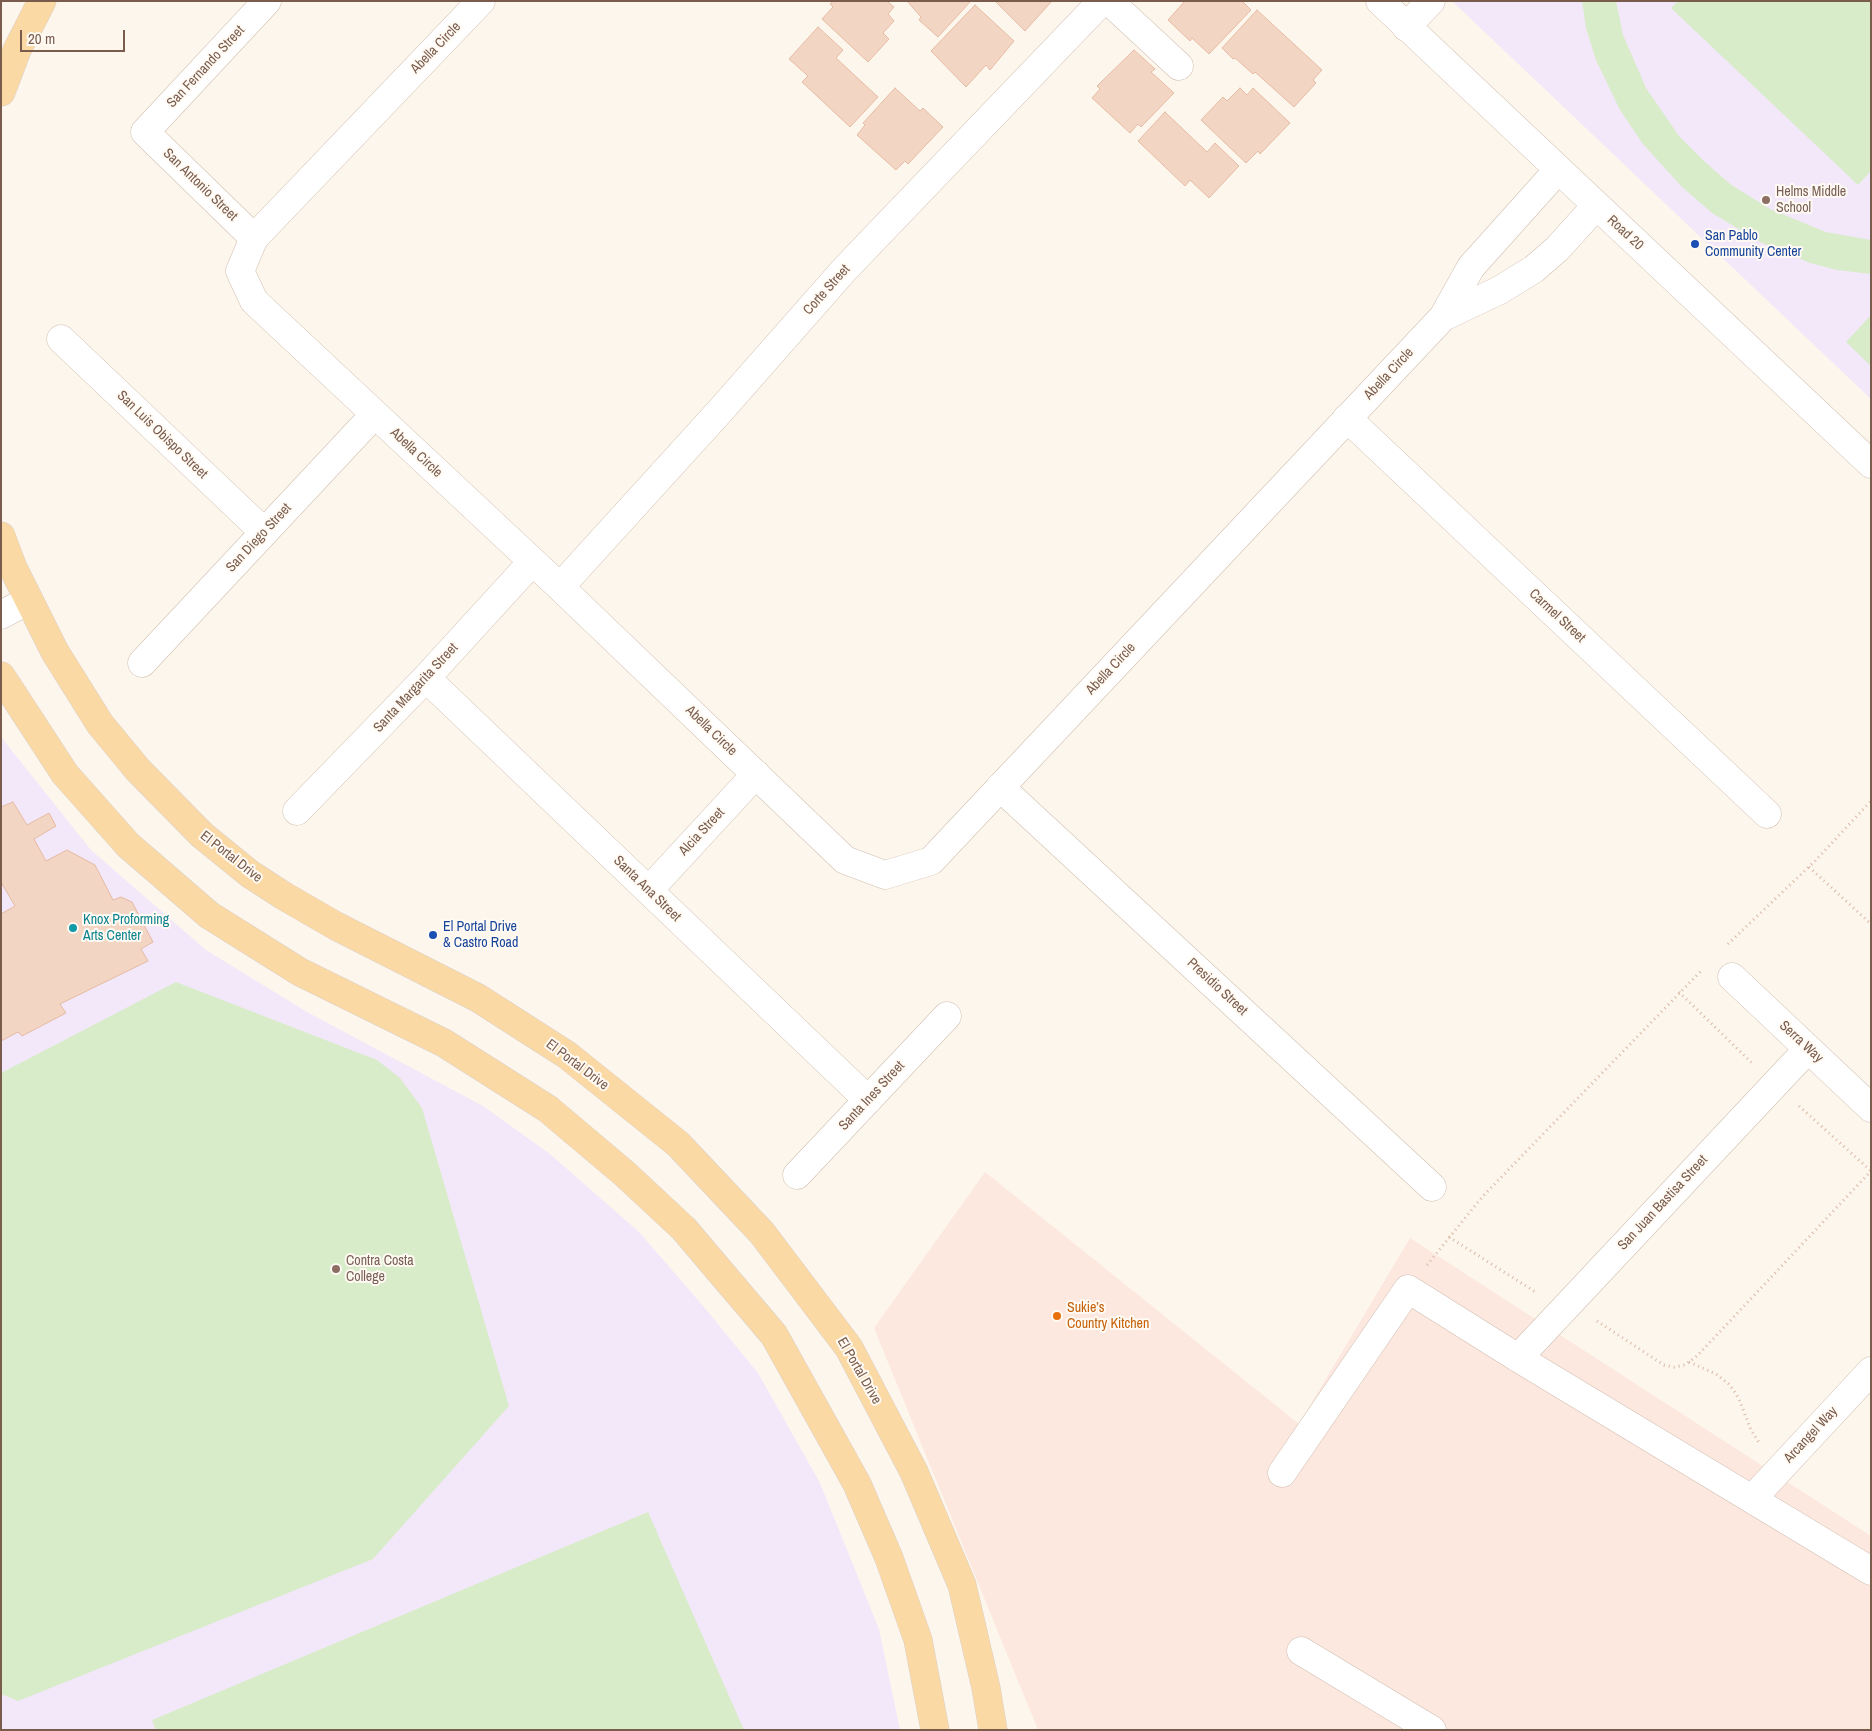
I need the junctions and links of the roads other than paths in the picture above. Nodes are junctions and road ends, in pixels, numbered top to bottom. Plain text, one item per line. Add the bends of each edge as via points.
1 (42, 1) edge
2 (267, 1) edge
3 (481, 1) edge
4 (1102, 1) edge
5 (1109, 1) edge
6 (1380, 1) edge
7 (1431, 1) edge
8 (1406, 27) junction
9 (1179, 66) dead end
10 (2, 84) edge
11 (145, 132) joint
12 (1558, 170) junction
13 (1596, 206) junction
14 (254, 238) junction
15 (1443, 317) junction
16 (60, 338) dead end
17 (375, 414) junction
18 (1347, 418) junction
19 (1871, 464) edge
20 (264, 532) junction
21 (1, 536) edge
22 (532, 562) junction
23 (560, 587) junction
24 (29, 600) junction
25 (1, 614) edge
26 (142, 663) dead end
27 (1, 676) edge
28 (426, 678) junction
29 (756, 774) junction
30 (1000, 787) junction
31 (297, 812) dead end
32 (1767, 814) dead end
33 (649, 890) junction
34 (1732, 977) dead end
35 (947, 1016) dead end
36 (1808, 1049) junction
37 (868, 1100) junction
38 (1871, 1108) edge
39 (797, 1175) dead end
40 (1432, 1187) dead end
41 (1518, 1358) junction
42 (1871, 1371) edge
43 (1282, 1473) dead end
44 (1752, 1499) junction
45 (1871, 1571) edge
46 (1301, 1651) dead end
47 (935, 1730) edge
48 (993, 1730) edge
49 (1432, 1730) edge

1 - 10 main road
2 - 11 street, San Fernando Street
3 - 14 street, Abella Circle
4 - 23 street, Corte Street via 845,269
5 - 9 street
6 - 8 street, Road 20
7 - 8 street
8 - 12 street, Road 20
11 - 14 street, San Antonio Street
12 - 13 street, Road 20
12 - 15 street, Abella Circle via 1471,267
13 - 15 street, Abella Circle via 1534,269 1500,290
13 - 19 street, Road 20
14 - 17 street, Abella Circle via 240,270 254,301
15 - 18 street, Abella Circle
16 - 20 street, San Luis Obispo Street
17 - 20 street, San Diego Street
17 - 22 street, Abella Circle
18 - 30 street, Abella Circle
18 - 32 street, Carmel Street
20 - 26 street, San Diego Street
21 - 24 main road, El Portal Drive via 12,568
22 - 23 street, Abella Circle
22 - 28 street, Santa Margarita Street
23 - 29 street, Abella Circle
24 - 25 street
24 - 48 main road, El Portal Drive via 55,652 100,724 138,770 202,835 250,874 284,896 478,998 567,1056 678,1144 762,1233 849,1348 914,1472 962,1585
27 - 47 main road via 64,774 128,844 209,915 300,972 444,1043 548,1109 684,1229 774,1335 857,1484 889,1558 918,1640
28 - 31 street, Santa Margarita Street
28 - 33 street, Santa Ana Street
29 - 30 street, Abella Circle via 845,860 885,875 931,861
29 - 33 street, Alcia Street
30 - 40 street, Presidio Street
33 - 37 street, Santa Ana Street
34 - 36 street, Serra Way
35 - 37 street, Santa Ines Street
36 - 38 street, Serra Way
36 - 41 street, San Juan Bastisa Street
37 - 39 street, Santa Ines Street
41 - 43 street via 1408,1289
41 - 44 street
42 - 44 street, Arcangel Way
44 - 45 street
46 - 49 street

